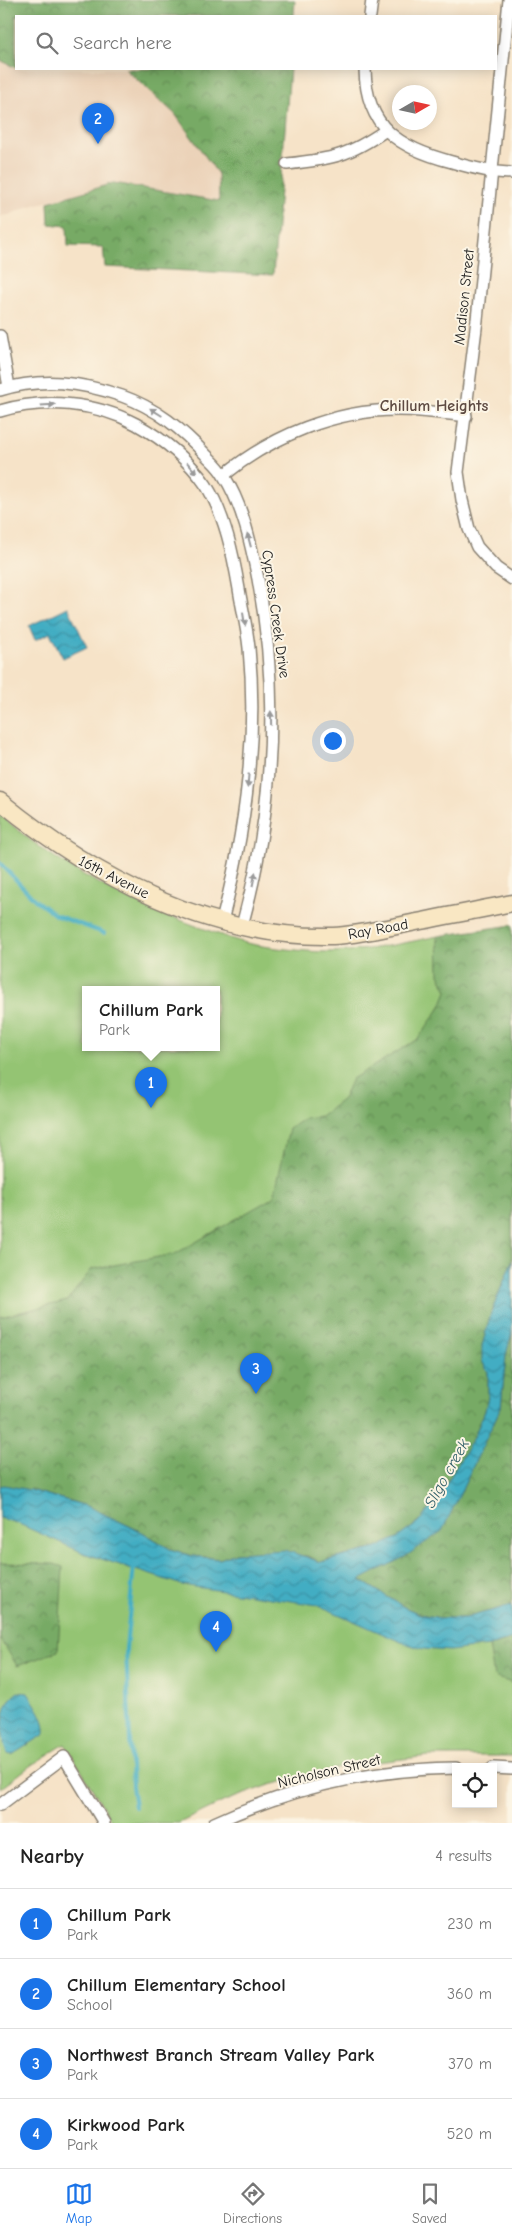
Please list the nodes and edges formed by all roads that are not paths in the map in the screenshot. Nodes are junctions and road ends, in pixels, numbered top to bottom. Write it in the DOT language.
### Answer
graph roads {
  1 [pos="372,0"];
  2 [pos="509,0"];
  3 [pos="510,14"];
  4 [pos="370,15"];
  5 [pos="365,70"];
  6 [pos="386,130"];
  7 [pos="288,164"];
  8 [pos="492,173"];
  9 [pos="512,173"];
  10 [pos="0,336"];
  11 [pos="5,389"];
  12 [pos="0,411"];
  13 [pos="466,416"];
  14 [pos="224,475"];
  15 [pos="512,579"];
  16 [pos="0,801"];
  17 [pos="512,903"];
  18 [pos="222,921"];
  19 [pos="242,926"];
  20 [pos="452,1768"];
  21 [pos="497,1768"];
  22 [pos="512,1769"];
  23 [pos="0,1806"];
  24 [pos="104,1823"];
  25 [pos="214,1823"];
  1 -- 4 [label="street"];
  2 -- 3 [label="street, Madison Street"];
  3 -- 8 [label="street, Madison Street"];
  5 -- 6 [label="street"];
  6 -- 7 [label="street"];
  6 -- 8 [label="street"];
  8 -- 9 [label="street"];
  8 -- 13 [label="street, Madison Street"];
  10 -- 11 [label="street"];
  14 -- 11 [label="street, Cypress Creek Drive, one-way"];
  12 -- 18 [label="street, one-way"];
  13 -- 14 [label="street"];
  13 -- 15 [label="street, Madison Street"];
  19 -- 14 [label="street, Cypress Creek Drive, one-way"];
  16 -- 18 [label="street, 16th Avenue"];
  17 -- 19 [label="street, Ray Road"];
  18 -- 19 [label="street, 16th Avenue"];
  20 -- 25 [label="street, Nicholson Street"];
  21 -- 22 [label="street"];
  23 -- 24 [label="street"];
}
